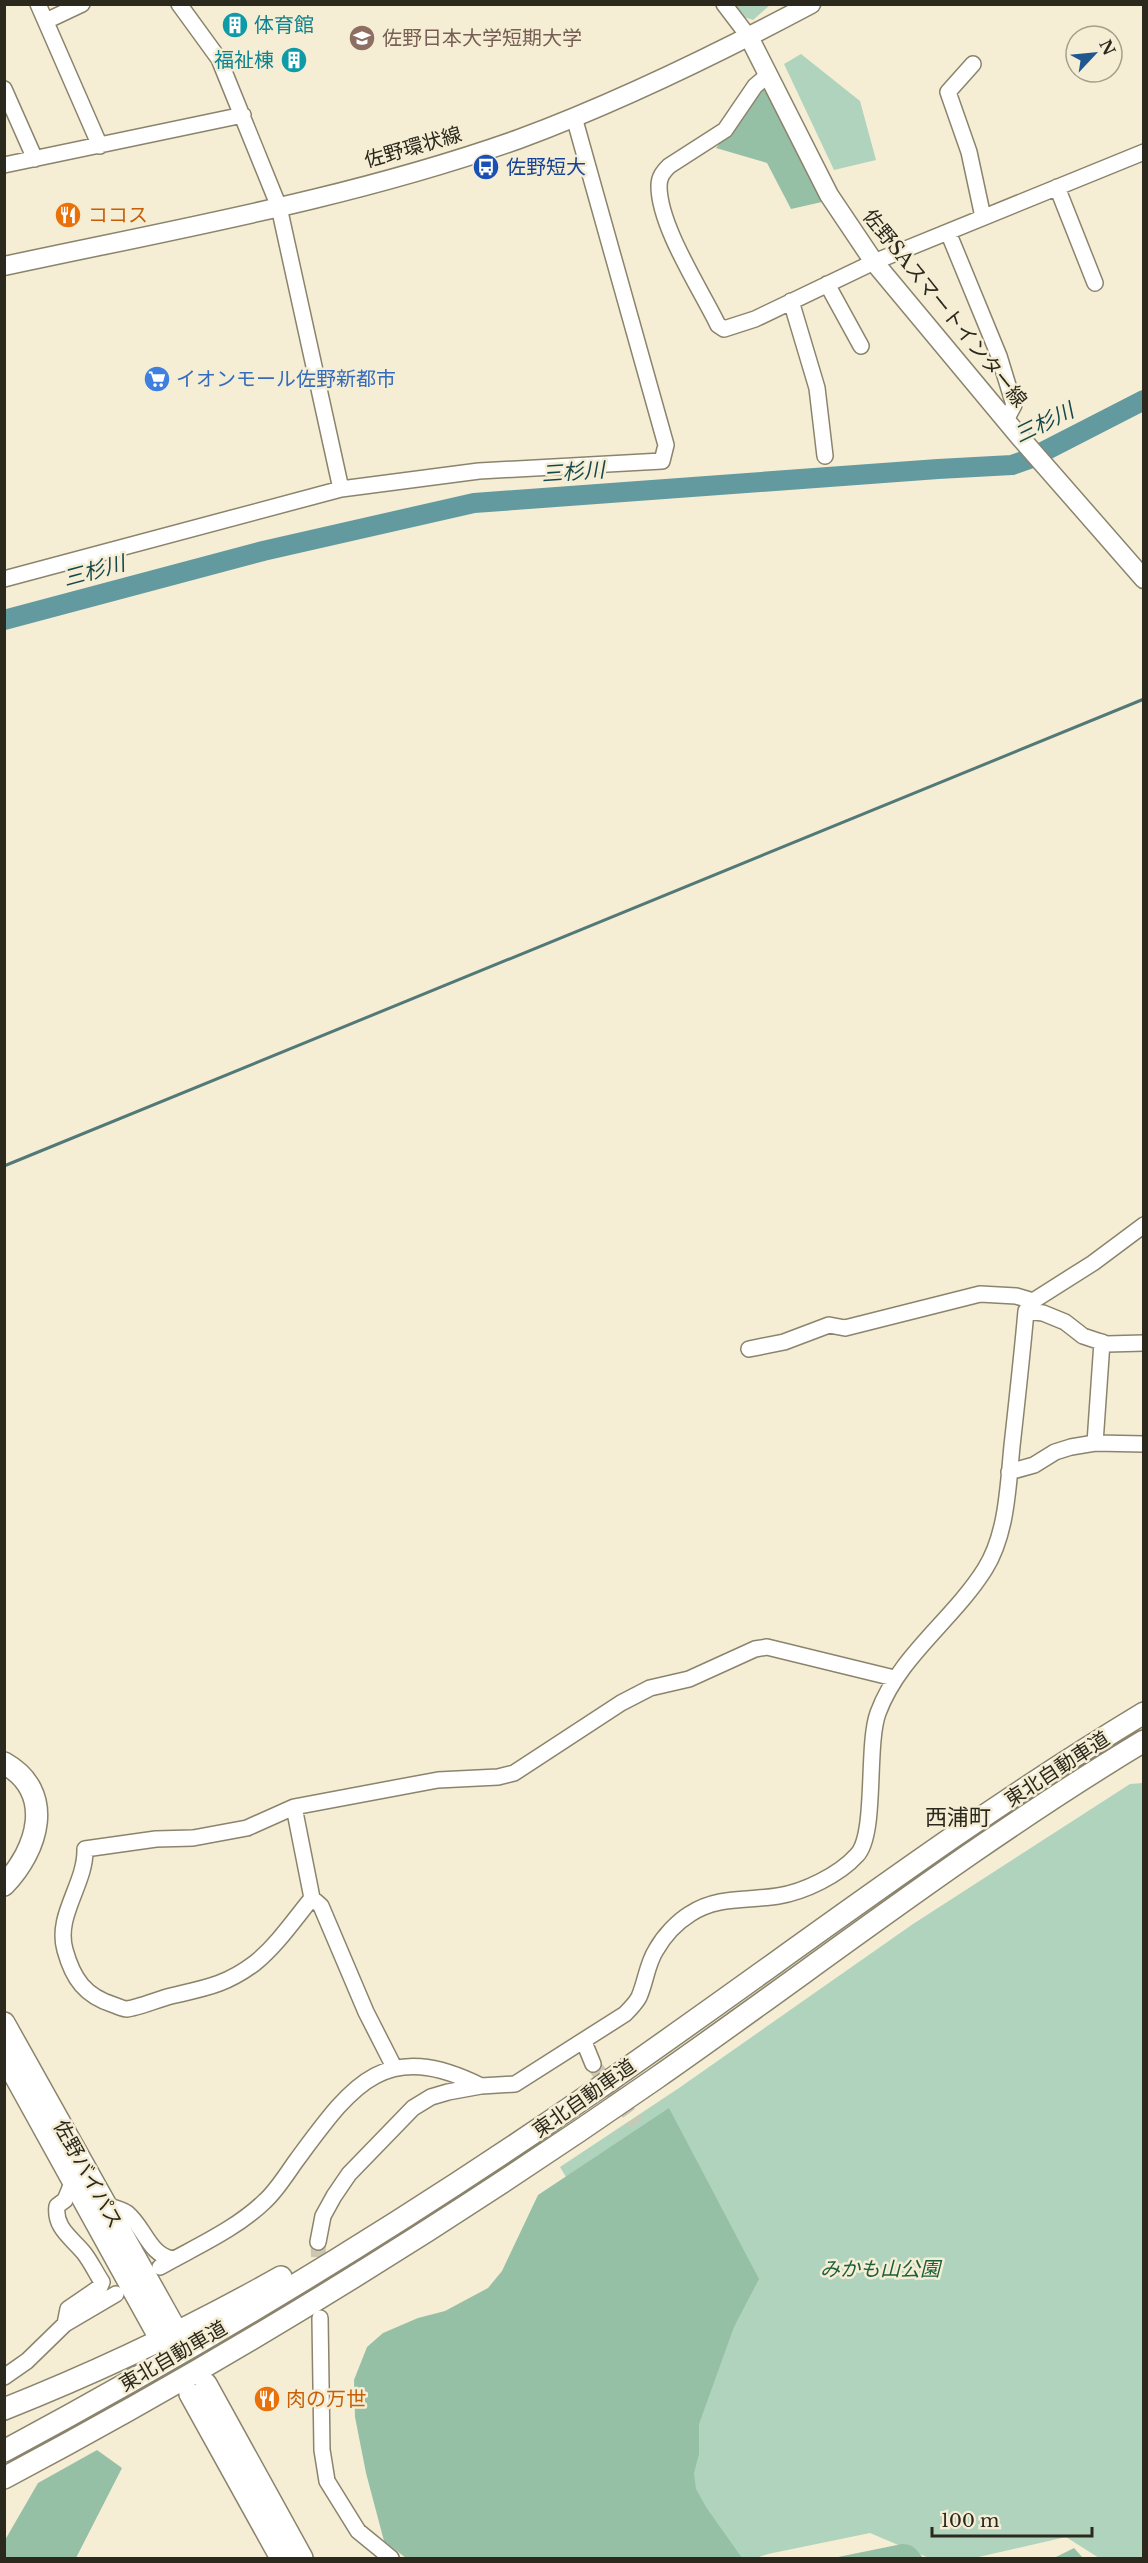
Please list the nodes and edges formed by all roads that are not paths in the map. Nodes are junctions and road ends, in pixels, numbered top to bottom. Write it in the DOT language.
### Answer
graph roads {
  1 [pos="38,4"];
  2 [pos="82,4"];
  3 [pos="179,4"];
  4 [pos="724,4"];
  5 [pos="811,4"];
  6 [pos="46,21"];
  7 [pos="749,37"];
  8 [pos="973,64"];
  9 [pos="769,74"];
  10 [pos="4,89"];
  11 [pos="243,115"];
  12 [pos="574,117"];
  13 [pos="100,146"];
  14 [pos="1143,152"];
  15 [pos="35,159"];
  16 [pos="4,165"];
  17 [pos="1057,187"];
  18 [pos="279,207"];
  19 [pos="983,217"];
  20 [pos="948,232"];
  21 [pos="874,262"];
  22 [pos="4,266"];
  23 [pos="1095,283"];
  24 [pos="826,284"];
  25 [pos="791,301"];
  26 [pos="861,346"];
  27 [pos="1006,420"];
  28 [pos="825,456"];
  29 [pos="341,489"];
  30 [pos="4,579"];
  31 [pos="1143,579"];
  32 [pos="1143,1226"];
  33 [pos="1030,1306"];
  34 [pos="1102,1342"];
  35 [pos="1143,1343"];
  36 [pos="749,1349"];
  37 [pos="1095,1443"];
  38 [pos="1143,1444"];
  39 [pos="1010,1472"];
  40 [pos="894,1678"];
  41 [pos="1143,1713"];
  42 [pos="1143,1741"];
  43 [pos="4,1762"];
  44 [pos="4,1777"];
  45 [pos="294,1807"];
  46 [pos="4,1868"];
  47 [pos="4,1885"];
  48 [pos="312,1898"];
  49 [pos="4,2005"];
  50 [pos="4,2023"];
  51 [pos="584,2042"];
  52 [pos="4,2056"];
  53 [pos="593,2064"];
  54 [pos="394,2067"];
  55 [pos="4,2083"];
  56 [pos="481,2086"];
  57 [pos="45,2096"];
  58 [pos="497,2157"];
  59 [pos="60,2158"];
  60 [pos="73,2181"];
  61 [pos="105,2205"];
  62 [pos="318,2242"];
  63 [pos="116,2294"];
  64 [pos="320,2318"];
  65 [pos="66,2324"];
  66 [pos="4,2377"];
  67 [pos="4,2409"];
  68 [pos="4,2451"];
  69 [pos="4,2478"];
  70 [pos="281,2559"];
  71 [pos="302,2559"];
  72 [pos="391,2559"];
  1 -- 6 [label="street"];
  2 -- 6 [label="street"];
  3 -- 11 [label="street"];
  4 -- 7 [label="street"];
  5 -- 7 [label="main road, 佐野環状線"];
  6 -- 13 [label="street"];
  7 -- 9 [label="main road, 佐野SAスマートインター線"];
  7 -- 12 [label="main road, 佐野環状線"];
  8 -- 19 [label="street"];
  9 -- 21 [label="main road, 佐野SAスマートインター線"];
  9 -- 25 [label="street"];
  10 -- 15 [label="street"];
  11 -- 13 [label="street"];
  11 -- 18 [label="street"];
  12 -- 18 [label="main road, 佐野環状線"];
  12 -- 29 [label="street"];
  13 -- 15 [label="street"];
  14 -- 17 [label="street"];
  15 -- 16 [label="street"];
  17 -- 19 [label="street"];
  17 -- 23 [label="street"];
  18 -- 22 [label="main road, 佐野環状線"];
  18 -- 29 [label="street"];
  19 -- 20 [label="street"];
  20 -- 21 [label="street"];
  20 -- 27 [label="street"];
  21 -- 24 [label="street"];
  21 -- 27 [label="main road, 佐野SAスマートインター線"];
  24 -- 25 [label="street"];
  24 -- 26 [label="street"];
  25 -- 28 [label="street"];
  27 -- 31 [label="main road, 佐野SAスマートインター線"];
  29 -- 30 [label="street"];
  32 -- 33 [label="street"];
  33 -- 34 [label="street"];
  33 -- 36 [label="street"];
  33 -- 39 [label="street"];
  34 -- 35 [label="street"];
  34 -- 37 [label="street"];
  37 -- 38 [label="street"];
  37 -- 39 [label="street"];
  39 -- 40 [label="street"];
  40 -- 45 [label="street"];
  40 -- 51 [label="street"];
  41 -- 58 [label="highway, 東北自動車道"];
  42 -- 69 [label="highway, 東北自動車道"];
  43 -- 47 [label="highway"];
  44 -- 46 [label="highway"];
  45 -- 48 [label="street"];
  45 -- 48 [label="street"];
  48 -- 54 [label="street"];
  49 -- 57 [label="highway"];
  50 -- 57 [label="highway, 佐野バイパス"];
  51 -- 53 [label="street"];
  51 -- 56 [label="street"];
  52 -- 59 [label="highway, 佐野バイパス"];
  54 -- 56 [label="street"];
  54 -- 61 [label="street"];
  55 -- 59 [label="highway"];
  56 -- 62 [label="street"];
  57 -- 61 [label="highway, 佐野バイパス"];
  58 -- 67 [label="highway"];
  58 -- 68 [label="highway, 東北自動車道"];
  59 -- 60 [label="highway, 佐野バイパス"];
  60 -- 61 [label="highway, 佐野バイパス"];
  60 -- 65 [label="street"];
  63 -- 65 [label="street"];
  64 -- 72 [label="street"];
  65 -- 66 [label="street"];
  70 -- 71 [label="highway"];
}
